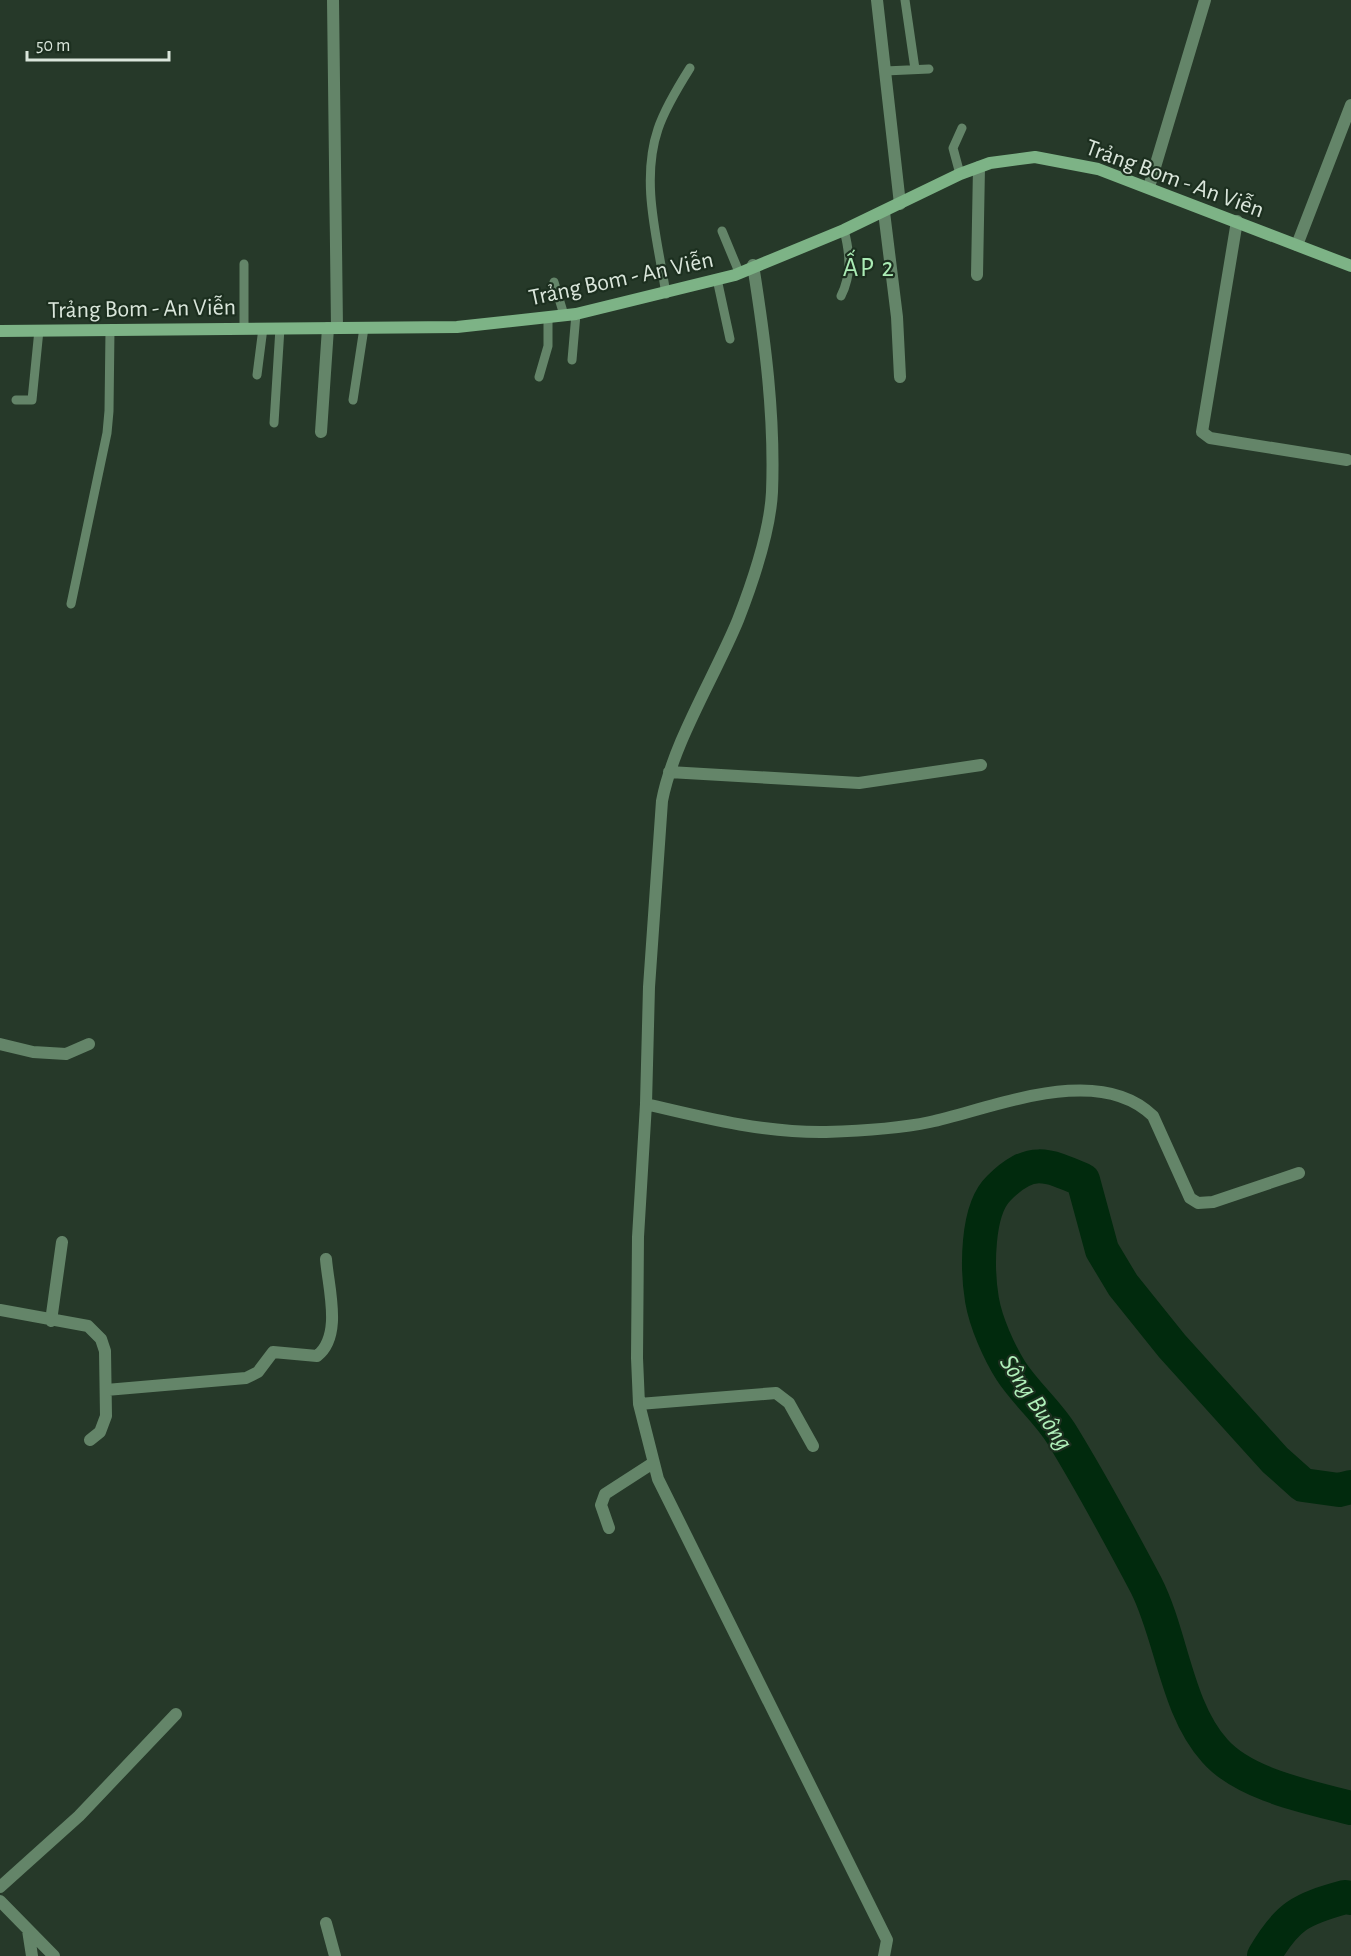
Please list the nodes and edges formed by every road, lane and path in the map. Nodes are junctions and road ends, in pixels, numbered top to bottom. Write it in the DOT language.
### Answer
graph roads {
  1 [pos="333,0"];
  2 [pos="877,0"];
  3 [pos="905,0"];
  4 [pos="1205,0"];
  5 [pos="690,68"];
  6 [pos="915,69"];
  7 [pos="929,69"];
  8 [pos="885,71"];
  9 [pos="1351,105"];
  10 [pos="962,128"];
  11 [pos="979,167"];
  12 [pos="960,174"];
  13 [pos="1149,187"];
  14 [pos="900,204"];
  15 [pos="884,212"];
  16 [pos="1237,221"];
  17 [pos="844,230"];
  18 [pos="722,231"];
  19 [pos="1297,244"];
  20 [pos="244,264"];
  21 [pos="753,265"];
  22 [pos="1351,266"];
  23 [pos="739,272"];
  24 [pos="977,275"];
  25 [pos="717,279"];
  26 [pos="554,282"];
  27 [pos="666,294"];
  28 [pos="841,296"];
  29 [pos="570,314"];
  30 [pos="548,317"];
  31 [pos="364,327"];
  32 [pos="244,328"];
  33 [pos="263,328"];
  34 [pos="280,328"];
  35 [pos="333,328"];
  36 [pos="39,330"];
  37 [pos="110,330"];
  38 [pos="0,331"];
  39 [pos="730,339"];
  40 [pos="572,360"];
  41 [pos="257,375"];
  42 [pos="539,377"];
  43 [pos="900,377"];
  44 [pos="16,400"];
  45 [pos="32,400"];
  46 [pos="353,400"];
  47 [pos="43,403"];
  48 [pos="274,423"];
  49 [pos="321,432"];
  50 [pos="1347,460"];
  51 [pos="71,604"];
  52 [pos="981,765"];
  53 [pos="669,772"];
  54 [pos="0,1044"];
  55 [pos="89,1044"];
  56 [pos="646,1104"];
  57 [pos="1299,1173"];
  58 [pos="62,1242"];
  59 [pos="326,1259"];
  60 [pos="0,1310"];
  61 [pos="51,1321"];
  62 [pos="106,1390"];
  63 [pos="639,1404"];
  64 [pos="90,1440"];
  65 [pos="813,1446"];
  66 [pos="653,1463"];
  67 [pos="609,1528"];
  68 [pos="176,1714"];
  69 [pos="0,1887"];
  70 [pos="0,1901"];
  71 [pos="326,1923"];
  72 [pos="28,1929"];
  73 [pos="888,1954"];
  74 [pos="32,1956"];
  75 [pos="54,1956"];
  76 [pos="334,1956"];
  1 -- 35 [label="street"];
  2 -- 8 [label="street"];
  3 -- 6 [label="lane"];
  4 -- 13 [label="street"];
  5 -- 27 [label="lane"];
  6 -- 7 [label="lane"];
  6 -- 8 [label="lane"];
  8 -- 14 [label="street"];
  9 -- 19 [label="street"];
  10 -- 12 [label="lane"];
  11 -- 12 [label="main road, Trảng Bom - An Viễn"];
  11 -- 13 [label="main road, Trảng Bom - An Viễn"];
  11 -- 24 [label="street"];
  12 -- 14 [label="main road, Trảng Bom - An Viễn"];
  13 -- 16 [label="main road, Trảng Bom - An Viễn"];
  14 -- 15 [label="main road, Trảng Bom - An Viễn"];
  15 -- 17 [label="main road, Trảng Bom - An Viễn"];
  15 -- 43 [label="street"];
  16 -- 19 [label="main road, Trảng Bom - An Viễn"];
  16 -- 50 [label="street"];
  17 -- 21 [label="main road, Trảng Bom - An Viễn"];
  17 -- 28 [label="lane"];
  18 -- 23 [label="lane"];
  19 -- 22 [label="main road, Trảng Bom - An Viễn"];
  20 -- 32 [label="lane"];
  21 -- 23 [label="main road, Trảng Bom - An Viễn"];
  21 -- 53 [label="street"];
  23 -- 25 [label="main road, Trảng Bom - An Viễn"];
  25 -- 27 [label="main road, Trảng Bom - An Viễn"];
  25 -- 39 [label="lane"];
  26 -- 29 [label="lane"];
  27 -- 29 [label="main road, Trảng Bom - An Viễn"];
  29 -- 30 [label="main road, Trảng Bom - An Viễn"];
  29 -- 40 [label="lane"];
  30 -- 31 [label="main road, Trảng Bom - An Viễn"];
  30 -- 42 [label="lane"];
  31 -- 35 [label="main road, Trảng Bom - An Viễn"];
  31 -- 46 [label="lane"];
  32 -- 33 [label="main road, Trảng Bom - An Viễn"];
  32 -- 37 [label="main road, Trảng Bom - An Viễn"];
  33 -- 34 [label="main road, Trảng Bom - An Viễn"];
  33 -- 41 [label="lane"];
  34 -- 35 [label="main road, Trảng Bom - An Viễn"];
  34 -- 48 [label="lane"];
  35 -- 49 [label="street"];
  36 -- 37 [label="main road, Trảng Bom - An Viễn"];
  36 -- 38 [label="main road, Trảng Bom - An Viễn"];
  36 -- 45 [label="lane"];
  37 -- 51 [label="lane"];
  44 -- 45 [label="lane"];
  45 -- 47 [label="lane"];
  52 -- 53 [label="street"];
  53 -- 56 [label="street"];
  54 -- 55 [label="street"];
  56 -- 57 [label="street"];
  56 -- 63 [label="street"];
  58 -- 61 [label="street"];
  59 -- 62 [label="street"];
  60 -- 61 [label="street"];
  61 -- 62 [label="street"];
  62 -- 64 [label="street"];
  63 -- 65 [label="street"];
  63 -- 66 [label="street"];
  66 -- 67 [label="street"];
  66 -- 73 [label="street"];
  68 -- 69 [label="street"];
  70 -- 72 [label="street"];
  71 -- 76 [label="street"];
  72 -- 74 [label="street"];
  72 -- 75 [label="street"];
}
